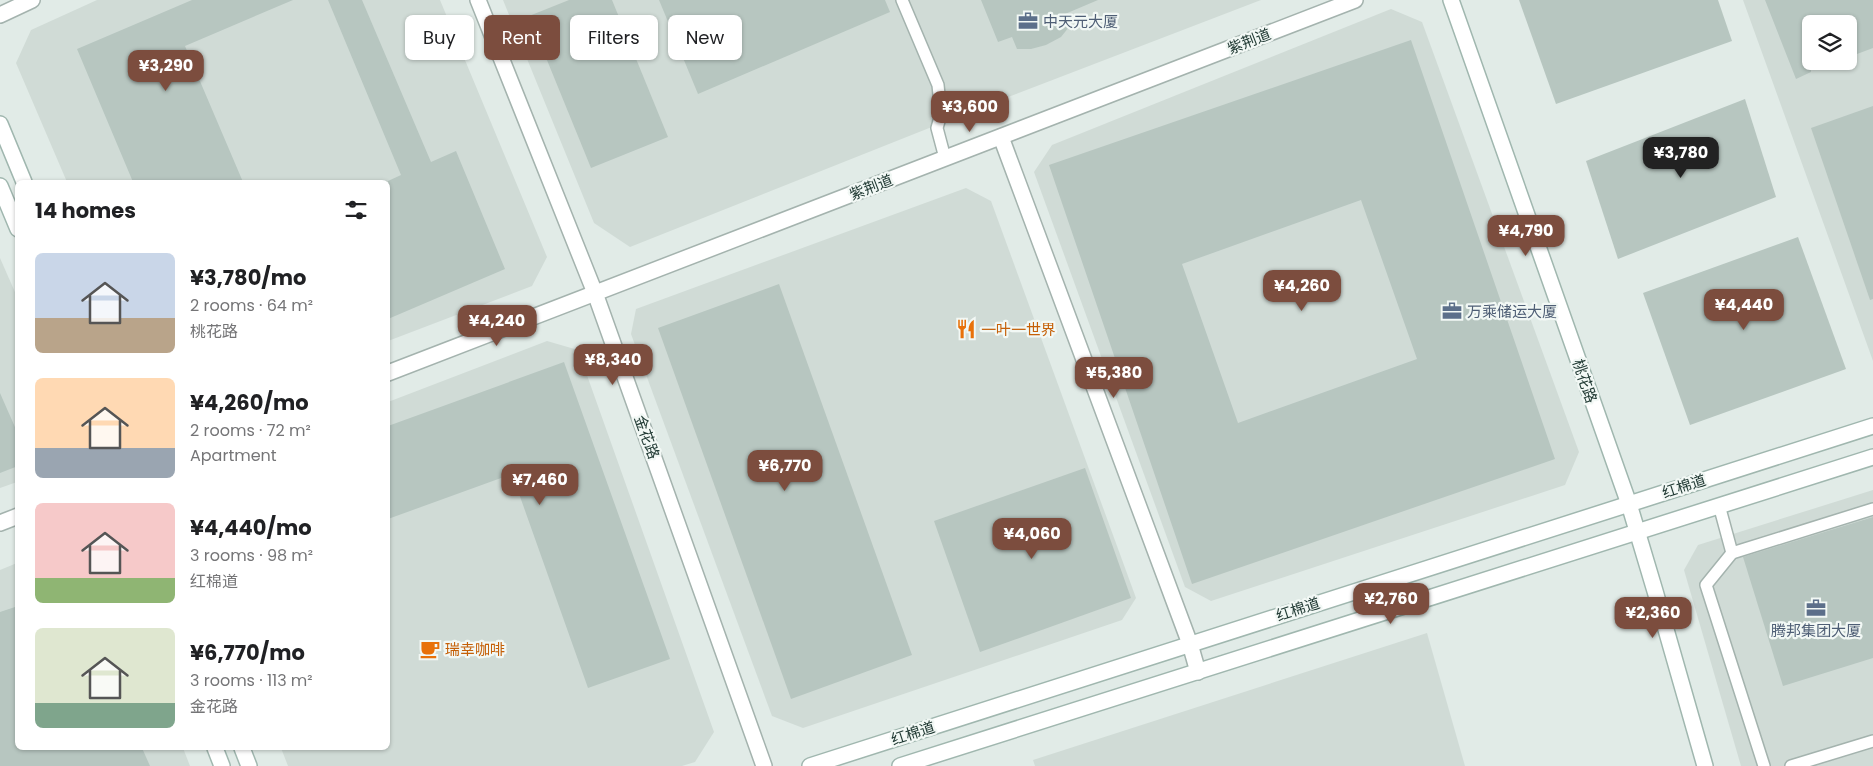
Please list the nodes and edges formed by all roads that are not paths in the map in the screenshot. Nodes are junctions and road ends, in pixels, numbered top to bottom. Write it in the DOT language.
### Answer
graph roads {
  1 [pos="32,0"];
  2 [pos="478,0"];
  3 [pos="902,0"];
  4 [pos="1355,0"];
  5 [pos="1451,0"];
  6 [pos="0,14"];
  7 [pos="0,124"];
  8 [pos="1001,137"];
  9 [pos="945,158"];
  10 [pos="23,180"];
  11 [pos="0,186"];
  12 [pos="15,222"];
  13 [pos="595,293"];
  14 [pos="390,372"];
  15 [pos="1873,426"];
  16 [pos="1873,457"];
  17 [pos="1629,504"];
  18 [pos="1719,505"];
  19 [pos="1873,509"];
  20 [pos="15,517"];
  21 [pos="0,523"];
  22 [pos="1638,531"];
  23 [pos="1732,553"];
  24 [pos="1190,644"];
  25 [pos="1198,672"];
  26 [pos="1873,740"];
  27 [pos="216,750"];
  28 [pos="243,750"];
  29 [pos="222,766"];
  30 [pos="249,766"];
  31 [pos="764,766"];
  32 [pos="810,766"];
  33 [pos="900,766"];
  34 [pos="1705,766"];
  35 [pos="1764,766"];
  36 [pos="1792,766"];
  1 -- 6 [label="main road"];
  2 -- 13 [label="main road, 金花路"];
  3 -- 9 [label="lane"];
  4 -- 8 [label="main road, 紫荆道"];
  5 -- 17 [label="main road, 桃花路"];
  7 -- 10 [label="main road"];
  8 -- 9 [label="main road, 紫荆道"];
  8 -- 24 [label="main road"];
  9 -- 13 [label="main road, 紫荆道"];
  11 -- 12 [label="main road"];
  13 -- 14 [label="main road, 紫荆道"];
  13 -- 31 [label="main road, 金花路"];
  15 -- 17 [label="main road, 红棉道"];
  16 -- 18 [label="main road, 红棉道"];
  17 -- 22 [label="main road, 桃花路"];
  17 -- 24 [label="main road, 红棉道"];
  18 -- 22 [label="main road, 红棉道"];
  18 -- 23 [label="lane"];
  19 -- 23 [label="lane"];
  20 -- 21 [label="main road"];
  22 -- 25 [label="main road, 红棉道"];
  22 -- 34 [label="main road, 桃花路"];
  23 -- 35 [label="lane"];
  24 -- 25 [label="main road"];
  24 -- 32 [label="main road, 红棉道"];
  25 -- 33 [label="main road, 红棉道"];
  26 -- 36 [label="lane"];
  27 -- 29 [label="main road"];
  28 -- 30 [label="main road"];
}
